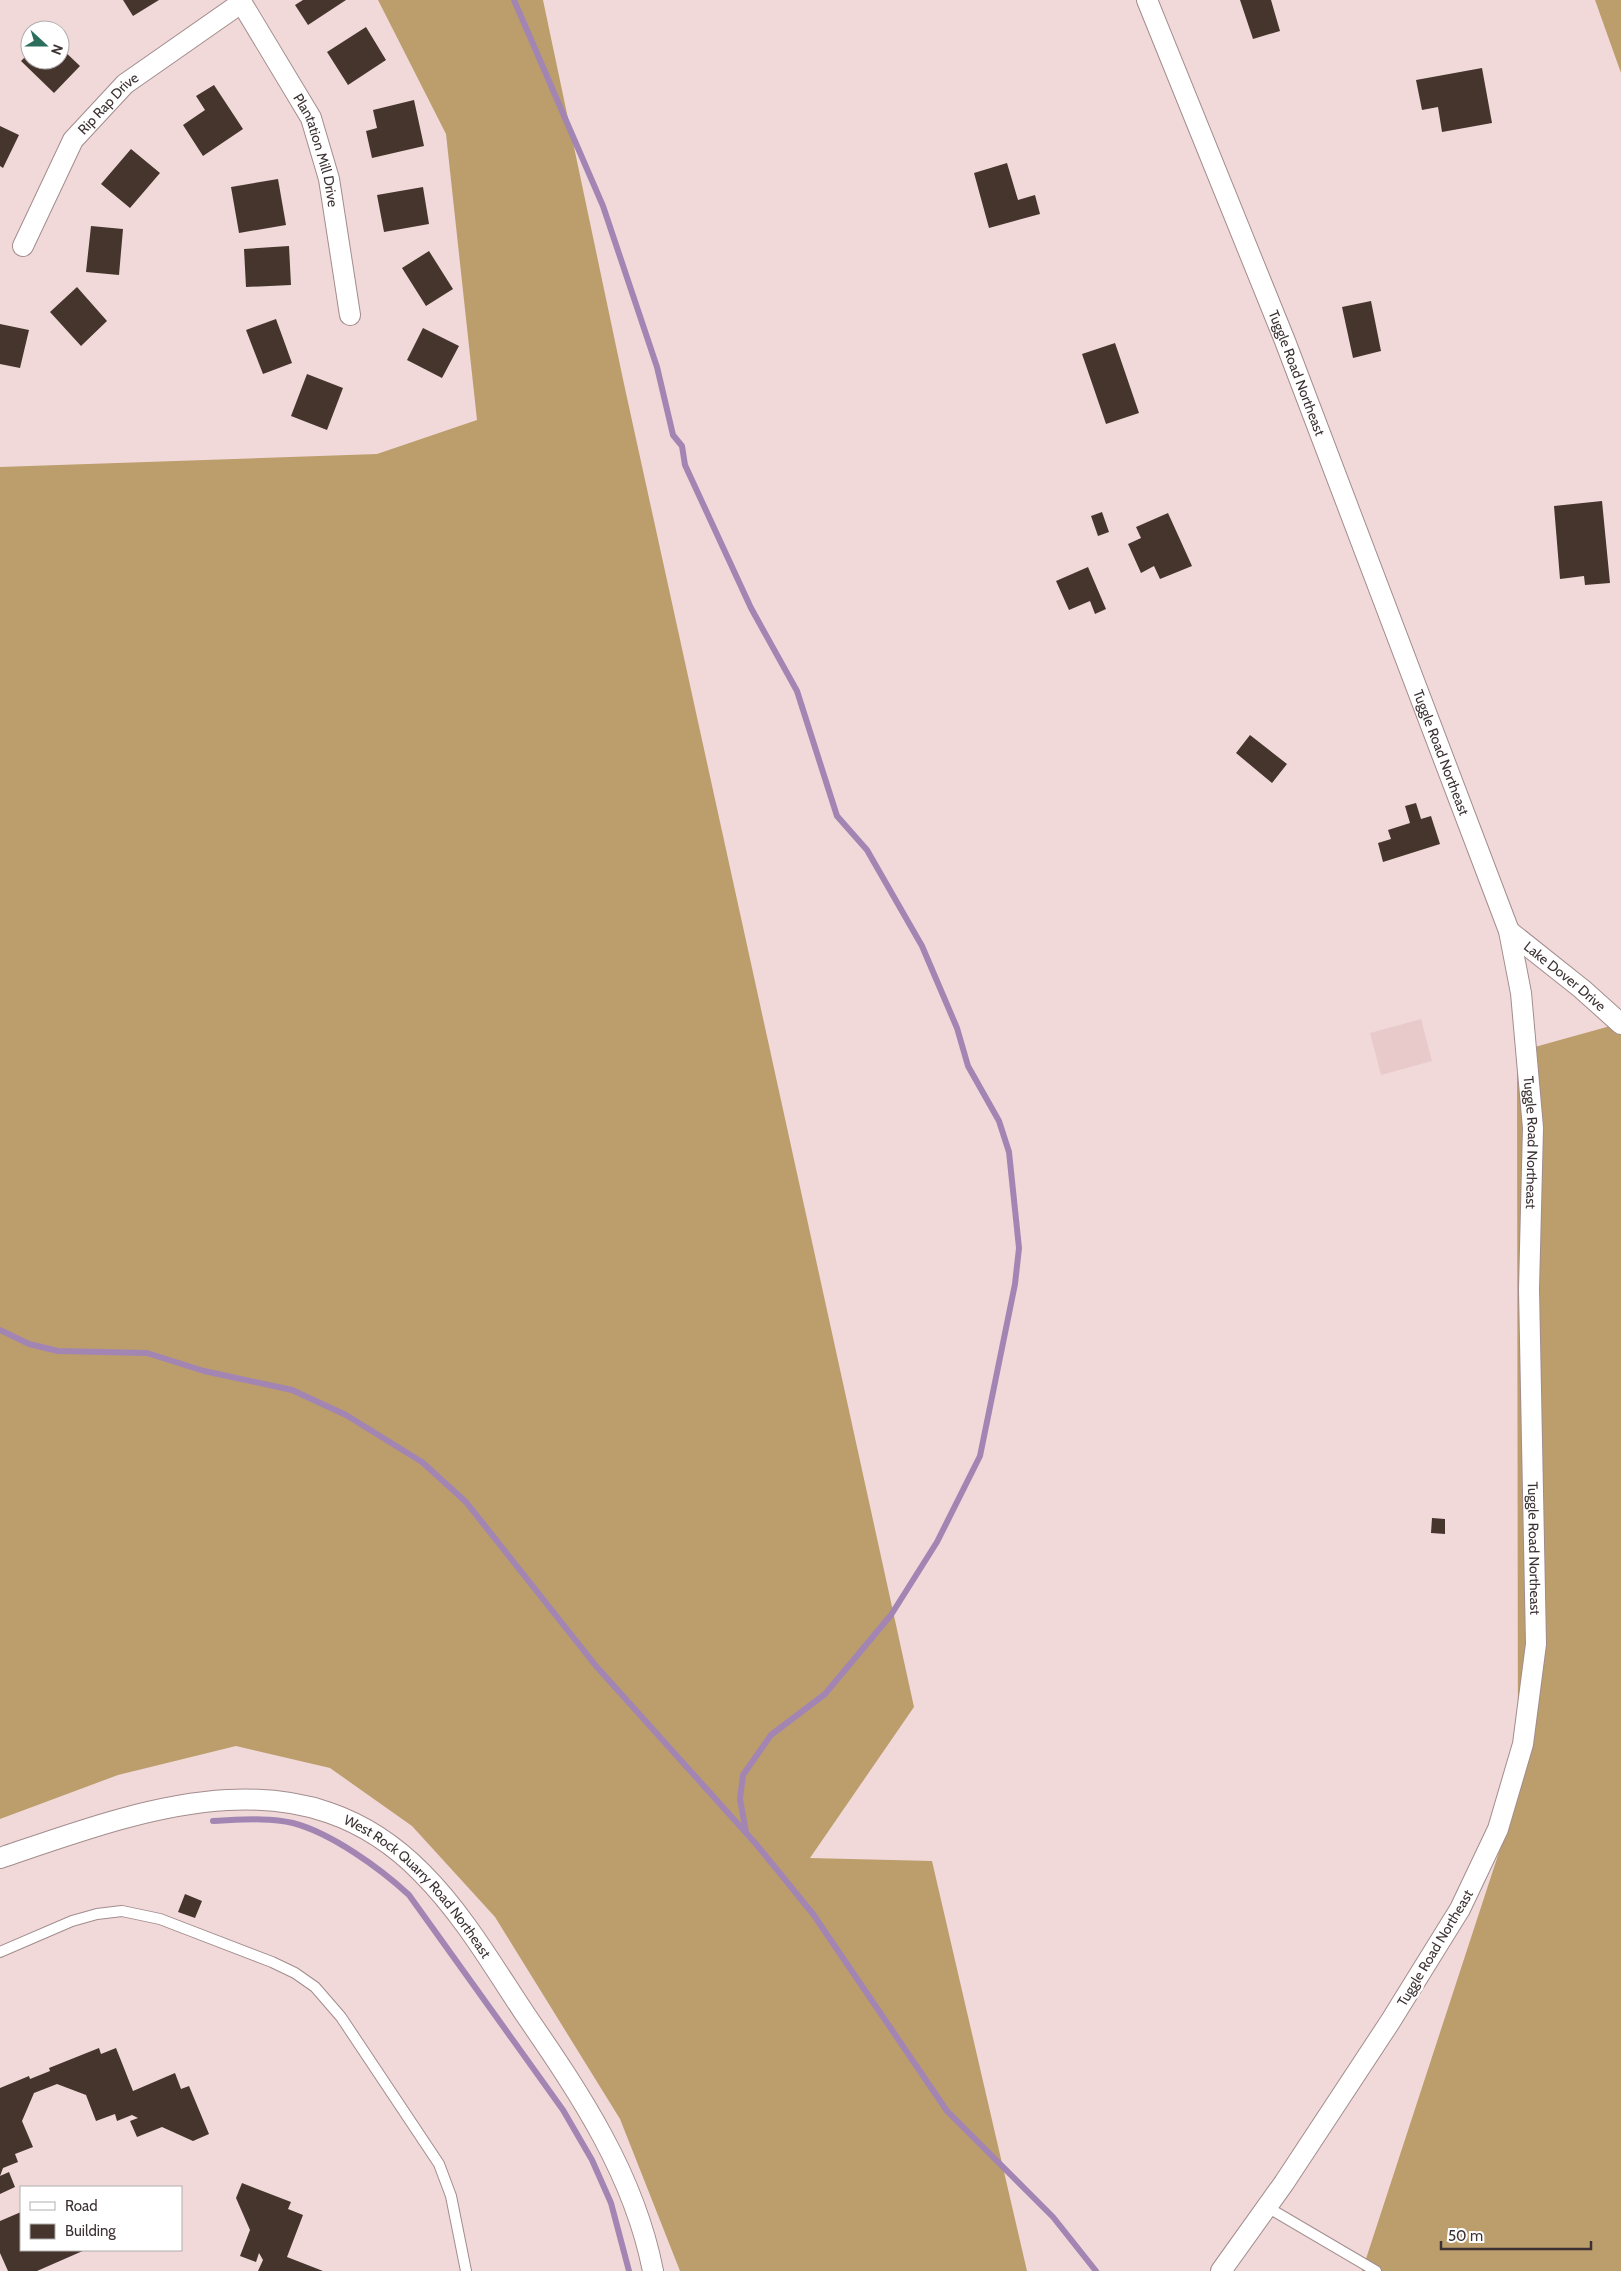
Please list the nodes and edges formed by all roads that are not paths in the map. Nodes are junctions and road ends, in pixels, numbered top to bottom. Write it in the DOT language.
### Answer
graph roads {
  1 [pos="1147,0"];
  2 [pos="241,1"];
  3 [pos="23,246"];
  4 [pos="350,315"];
  5 [pos="1508,931"];
  6 [pos="1621,1024"];
  7 [pos="0,1858"];
  8 [pos="0,1952"];
  9 [pos="1267,2207"];
  10 [pos="466,2271"];
  11 [pos="653,2271"];
  12 [pos="1221,2271"];
  13 [pos="1376,2271"];
  1 -- 5 [label="street, Tuggle Road Northeast"];
  2 -- 3 [label="street, Rip Rap Drive"];
  2 -- 4 [label="street, Plantation Mill Drive"];
  5 -- 6 [label="street, Lake Dover Drive"];
  5 -- 9 [label="street, Tuggle Road Northeast"];
  7 -- 11 [label="street, West Rock Quarry Road Northeast"];
  8 -- 10 [label="lane"];
  9 -- 12 [label="street, Tuggle Road Northeast"];
  9 -- 13 [label="lane"];
}
